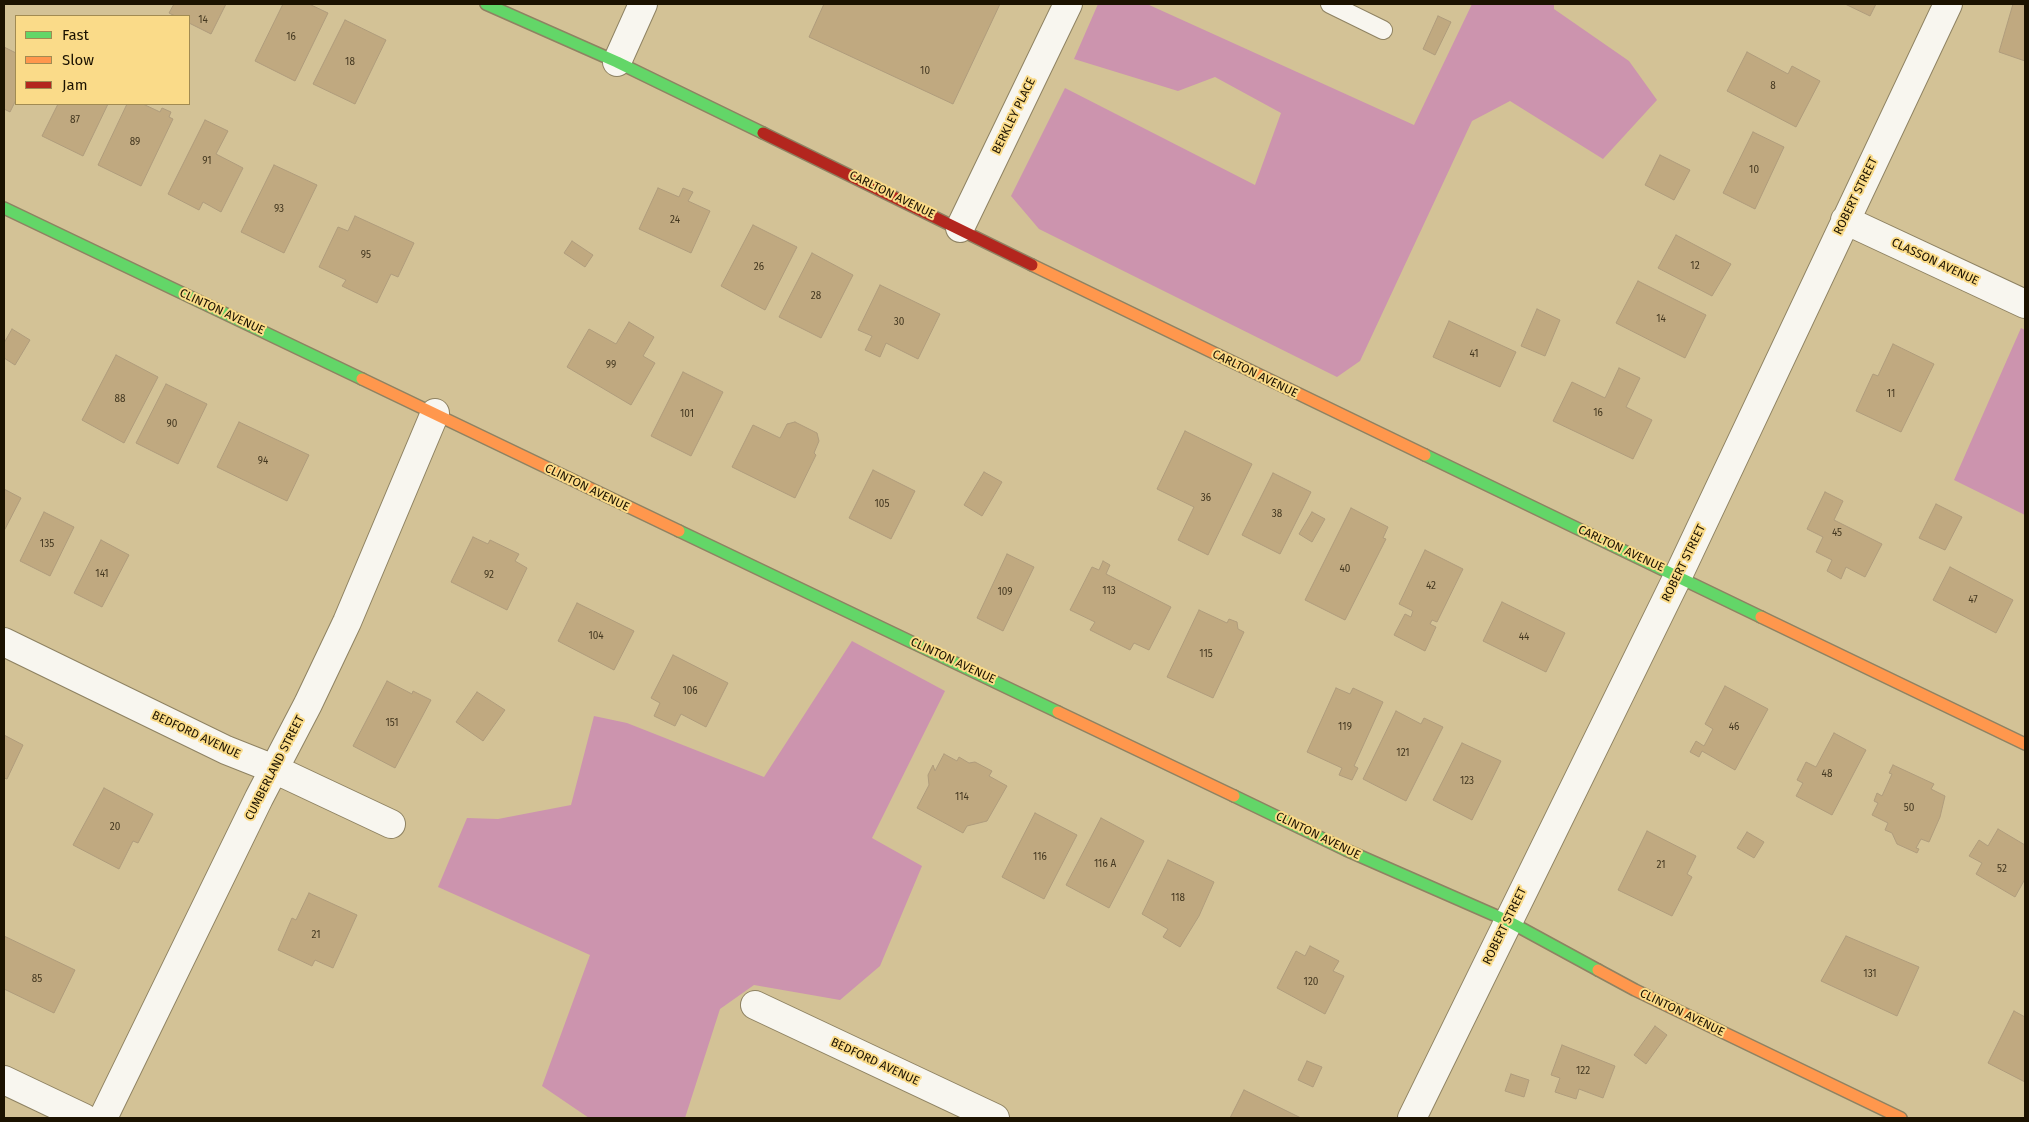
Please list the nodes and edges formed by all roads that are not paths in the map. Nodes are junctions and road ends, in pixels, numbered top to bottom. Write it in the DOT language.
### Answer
graph roads {
  1 [pos="486,4"];
  2 [pos="643,4"];
  3 [pos="1068,4"];
  4 [pos="1330,4"];
  5 [pos="1948,4"];
  6 [pos="1383,30"];
  7 [pos="617,62"];
  8 [pos="4,208"];
  9 [pos="1845,220"];
  10 [pos="960,228"];
  11 [pos="2025,304"];
  12 [pos="435,413"];
  13 [pos="1678,576"];
  14 [pos="4,642"];
  15 [pos="2025,744"];
  16 [pos="274,768"];
  17 [pos="391,824"];
  18 [pos="1508,921"];
  19 [pos="755,1005"];
  20 [pos="4,1080"];
  21 [pos="84,1118"];
  22 [pos="103,1118"];
  23 [pos="995,1118"];
  24 [pos="1412,1118"];
  25 [pos="1901,1118"];
  1 -- 7 [label="street, CARLTON AVENUE"];
  2 -- 7 [label="street"];
  3 -- 10 [label="street, BERKLEY PLACE"];
  4 -- 6 [label="lane"];
  5 -- 9 [label="street, ROBERT STREET"];
  7 -- 10 [label="street, CARLTON AVENUE"];
  8 -- 12 [label="street, CLINTON AVENUE"];
  9 -- 11 [label="street, CLASSON AVENUE"];
  9 -- 13 [label="street, ROBERT STREET"];
  10 -- 13 [label="street, CARLTON AVENUE"];
  12 -- 16 [label="street, CUMBERLAND STREET"];
  12 -- 18 [label="street, CLINTON AVENUE"];
  13 -- 15 [label="street, CARLTON AVENUE"];
  13 -- 18 [label="street, ROBERT STREET"];
  14 -- 16 [label="street, BEDFORD AVENUE"];
  16 -- 17 [label="street, BEDFORD AVENUE"];
  16 -- 22 [label="street, CUMBERLAND STREET"];
  18 -- 24 [label="street, ROBERT STREET"];
  18 -- 25 [label="street, CLINTON AVENUE"];
  19 -- 23 [label="street, BEDFORD AVENUE"];
  20 -- 21 [label="street"];
}
